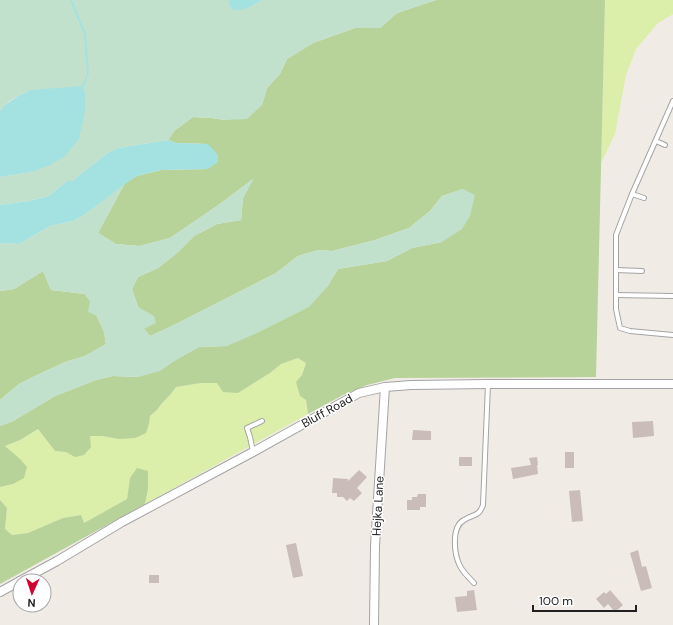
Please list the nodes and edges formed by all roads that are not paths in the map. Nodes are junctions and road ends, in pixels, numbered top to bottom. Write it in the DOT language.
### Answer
graph roads {
  1 [pos="673,101"];
  2 [pos="656,141"];
  3 [pos="665,145"];
  4 [pos="632,194"];
  5 [pos="644,198"];
  6 [pos="616,270"];
  7 [pos="642,271"];
  8 [pos="616,295"];
  9 [pos="673,296"];
  10 [pos="673,335"];
  11 [pos="488,384"];
  12 [pos="673,384"];
  13 [pos="385,388"];
  14 [pos="262,421"];
  15 [pos="253,452"];
  16 [pos="35,573"];
  17 [pos="474,583"];
  18 [pos="12,585"];
  19 [pos="0,592"];
  20 [pos="374,625"];
  1 -- 2 [label="lane"];
  2 -- 3 [label="lane"];
  2 -- 4 [label="lane"];
  4 -- 5 [label="lane"];
  4 -- 6 [label="lane"];
  6 -- 7 [label="lane"];
  6 -- 8 [label="lane"];
  8 -- 9 [label="lane"];
  8 -- 10 [label="lane"];
  11 -- 12 [label="street, Bluff Road"];
  11 -- 13 [label="street, Bluff Road"];
  11 -- 17 [label="lane"];
  13 -- 15 [label="street, Bluff Road"];
  13 -- 20 [label="street, Hejka Lane"];
  14 -- 15 [label="lane"];
  15 -- 16 [label="street, Bluff Road"];
  18 -- 19 [label="street, Bluff Road"];
}
